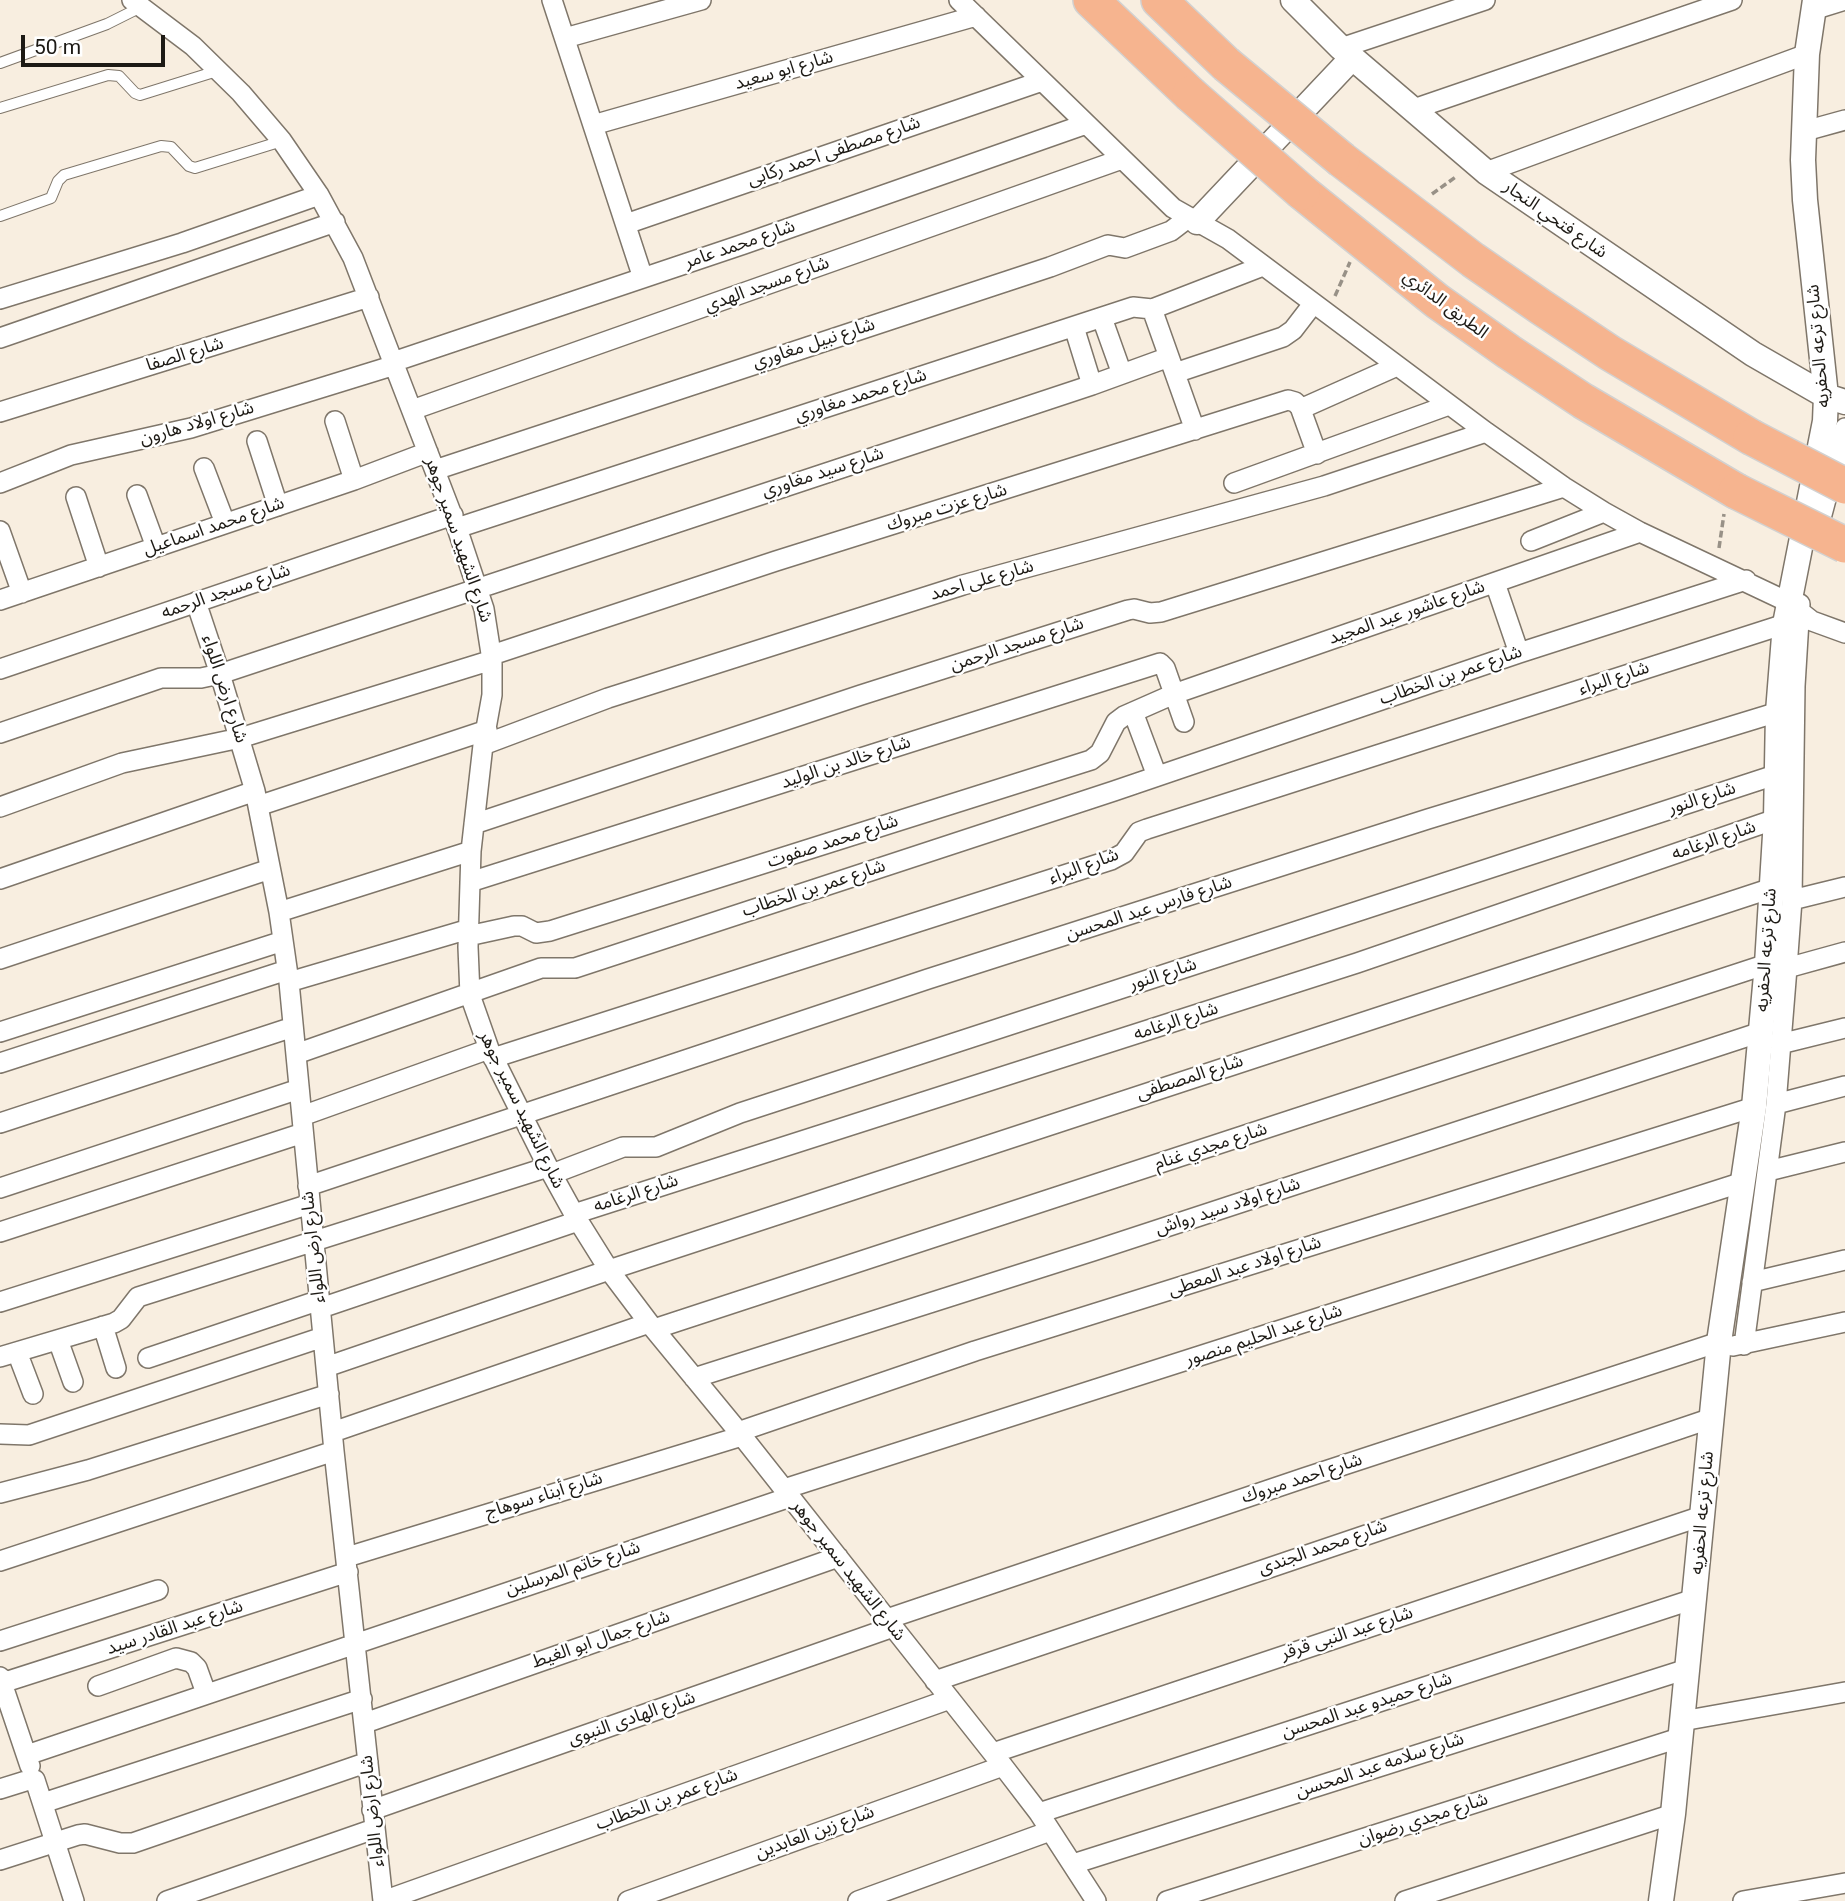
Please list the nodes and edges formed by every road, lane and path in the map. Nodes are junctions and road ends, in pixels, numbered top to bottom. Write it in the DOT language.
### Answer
graph roads {
  1 [pos="552,0"];
  2 [pos="701,0"];
  3 [pos="959,0"];
  4 [pos="1091,0"];
  5 [pos="1159,0"];
  6 [pos="1293,0"];
  7 [pos="1485,0"];
  8 [pos="1732,0"];
  9 [pos="1845,1"];
  10 [pos="137,3"];
  11 [pos="1814,5"];
  12 [pos="976,16"];
  13 [pos="565,38"];
  14 [pos="1346,53"];
  15 [pos="1807,54"];
  16 [pos="0,63"];
  17 [pos="217,71"];
  18 [pos="1042,80"];
  19 [pos="0,108"];
  20 [pos="1411,110"];
  21 [pos="1845,120"];
  22 [pos="1086,124"];
  23 [pos="593,125"];
  24 [pos="1804,131"];
  25 [pos="282,141"];
  26 [pos="1122,159"];
  27 [pos="1486,172"];
  28 [pos="1458,175"];
  29 [pos="318,195"];
  30 [pos="1408,212"];
  31 [pos="0,216"];
  32 [pos="1192,220"];
  33 [pos="335,222"];
  34 [pos="626,224"];
  35 [pos="1363,243"];
  36 [pos="1263,266"];
  37 [pos="643,278"];
  38 [pos="369,297"];
  39 [pos="0,299"];
  40 [pos="1333,301"];
  41 [pos="1313,304"];
  42 [pos="1152,309"];
  43 [pos="1102,318"];
  44 [pos="1074,327"];
  45 [pos="0,338"];
  46 [pos="394,363"];
  47 [pos="1172,365"];
  48 [pos="1396,366"];
  49 [pos="1122,374"];
  50 [pos="1092,385"];
  51 [pos="1835,399"];
  52 [pos="1449,405"];
  53 [pos="1300,407"];
  54 [pos="412,411"];
  55 [pos="0,412"];
  56 [pos="335,421"];
  57 [pos="1845,428"];
  58 [pos="1195,430"];
  59 [pos="1486,432"];
  60 [pos="257,441"];
  61 [pos="1317,454"];
  62 [pos="432,461"];
  63 [pos="204,468"];
  64 [pos="354,480"];
  65 [pos="0,483"];
  66 [pos="1234,483"];
  67 [pos="1845,486"];
  68 [pos="1564,487"];
  69 [pos="137,495"];
  70 [pos="76,497"];
  71 [pos="278,506"];
  72 [pos="1604,512"];
  73 [pos="455,521"];
  74 [pos="225,523"];
  75 [pos="0,531"];
  76 [pos="1640,532"];
  77 [pos="1531,541"];
  78 [pos="1845,545"];
  79 [pos="156,547"];
  80 [pos="99,567"];
  81 [pos="1746,580"];
  82 [pos="1495,583"];
  83 [pos="477,587"];
  84 [pos="22,593"];
  85 [pos="0,600"];
  86 [pos="196,603"];
  87 [pos="1791,612"];
  88 [pos="1845,633"];
  89 [pos="1519,653"];
  90 [pos="492,658"];
  91 [pos="0,669"];
  92 [pos="220,674"];
  93 [pos="1174,694"];
  94 [pos="1133,712"];
  95 [pos="1778,712"];
  96 [pos="1184,722"];
  97 [pos="0,733"];
  98 [pos="240,738"];
  99 [pos="485,738"];
  100 [pos="1776,775"];
  101 [pos="1157,776"];
  102 [pos="257,799"];
  103 [pos="0,807"];
  104 [pos="1776,819"];
  105 [pos="474,824"];
  106 [pos="471,851"];
  107 [pos="270,869"];
  108 [pos="0,878"];
  109 [pos="470,882"];
  110 [pos="1845,887"];
  111 [pos="1782,894"];
  112 [pos="279,912"];
  113 [pos="468,932"];
  114 [pos="283,941"];
  115 [pos="1845,952"];
  116 [pos="0,959"];
  117 [pos="1777,966"];
  118 [pos="288,976"];
  119 [pos="470,995"];
  120 [pos="293,1027"];
  121 [pos="1845,1028"];
  122 [pos="0,1032"];
  123 [pos="1770,1038"];
  124 [pos="296,1054"];
  125 [pos="491,1054"];
  126 [pos="0,1063"];
  127 [pos="1845,1086"];
  128 [pos="299,1089"];
  129 [pos="1765,1105"];
  130 [pos="523,1116"];
  131 [pos="0,1124"];
  132 [pos="303,1124"];
  133 [pos="1845,1152"];
  134 [pos="550,1171"];
  135 [pos="1768,1171"];
  136 [pos="1743,1182"];
  137 [pos="0,1188"];
  138 [pos="309,1195"];
  139 [pos="576,1217"];
  140 [pos="0,1232"];
  141 [pos="314,1241"];
  142 [pos="1845,1260"];
  143 [pos="609,1270"];
  144 [pos="1752,1282"];
  145 [pos="0,1302"];
  146 [pos="320,1304"];
  147 [pos="1845,1322"];
  148 [pos="103,1326"];
  149 [pos="651,1326"];
  150 [pos="323,1337"];
  151 [pos="58,1340"];
  152 [pos="1718,1345"];
  153 [pos="1744,1345"];
  154 [pos="8,1354"];
  155 [pos="148,1358"];
  156 [pos="326,1367"];
  157 [pos="116,1368"];
  158 [pos="694,1378"];
  159 [pos="73,1382"];
  160 [pos="33,1394"];
  161 [pos="329,1394"];
  162 [pos="1712,1418"];
  163 [pos="0,1434"];
  164 [pos="740,1434"];
  165 [pos="333,1442"];
  166 [pos="0,1493"];
  167 [pos="787,1493"];
  168 [pos="1702,1516"];
  169 [pos="838,1557"];
  170 [pos="0,1561"];
  171 [pos="347,1564"];
  172 [pos="158,1590"];
  173 [pos="1695,1600"];
  174 [pos="890,1623"];
  175 [pos="0,1640"];
  176 [pos="356,1642"];
  177 [pos="1687,1669"];
  178 [pos="1,1680"];
  179 [pos="935,1681"];
  180 [pos="98,1686"];
  181 [pos="1845,1692"];
  182 [pos="206,1693"];
  183 [pos="362,1699"];
  184 [pos="950,1699"];
  185 [pos="7,1719"];
  186 [pos="365,1723"];
  187 [pos="1680,1730"];
  188 [pos="27,1755"];
  189 [pos="998,1759"];
  190 [pos="368,1762"];
  191 [pos="34,1779"];
  192 [pos="0,1789"];
  193 [pos="43,1803"];
  194 [pos="1039,1813"];
  195 [pos="1673,1814"];
  196 [pos="373,1819"];
  197 [pos="1051,1830"];
  198 [pos="55,1842"];
  199 [pos="0,1860"];
  200 [pos="1073,1864"];
  201 [pos="1845,1883"];
  202 [pos="1657,1899"];
  203 [pos="74,1901"];
  204 [pos="167,1901"];
  205 [pos="383,1901"];
  206 [pos="628,1901"];
  207 [pos="858,1901"];
  208 [pos="1096,1901"];
  209 [pos="1167,1901"];
  210 [pos="1405,1901"];
  211 [pos="1743,1901"];
  1 -- 13 [label="street"];
  2 -- 13 [label="street"];
  3 -- 12 [label="street"];
  4 -- 35 [label="highway, الطريق الدائري, bridge"];
  5 -- 30 [label="highway, bridge"];
  6 -- 14 [label="street, شارع فتحي النجار"];
  7 -- 14 [label="street"];
  8 -- 20 [label="street"];
  9 -- 11 [label="street"];
  10 -- 16 [label="lane"];
  10 -- 17 [label="street, شارع الشهيد سمير جوهر"];
  11 -- 15 [label="street, شارع ترعه الحفريه"];
  12 -- 18 [label="street"];
  12 -- 23 [label="street, شارع ابو سعيد"];
  13 -- 23 [label="street"];
  14 -- 20 [label="street, شارع فتحي النجار"];
  14 -- 32 [label="street"];
  15 -- 24 [label="street, شارع ترعه الحفريه"];
  15 -- 27 [label="street"];
  17 -- 19 [label="lane"];
  17 -- 25 [label="street, شارع الشهيد سمير جوهر"];
  18 -- 22 [label="street"];
  18 -- 34 [label="street, شارع مصطفى احمد ركابى"];
  20 -- 27 [label="street, شارع فتحي النجار"];
  21 -- 24 [label="street"];
  22 -- 26 [label="street"];
  22 -- 37 [label="street, شارع محمد عامر"];
  23 -- 34 [label="street"];
  24 -- 51 [label="street, شارع ترعه الحفريه"];
  25 -- 29 [label="street, شارع الشهيد سمير جوهر"];
  25 -- 31 [label="lane"];
  26 -- 32 [label="street"];
  26 -- 54 [label="street, شارع مسجد الهدي"];
  27 -- 51 [label="street, شارع فتحي النجار"];
  28 -- 30 [label="path"];
  29 -- 33 [label="street, شارع الشهيد سمير جوهر"];
  29 -- 39 [label="street"];
  30 -- 67 [label="highway, bridge"];
  32 -- 36 [label="street"];
  32 -- 62 [label="street, شارع نبيل مغاوري"];
  33 -- 38 [label="street, شارع الشهيد سمير جوهر"];
  33 -- 45 [label="street"];
  34 -- 37 [label="street"];
  35 -- 40 [label="path"];
  35 -- 78 [label="highway, الطريق الدائري, bridge"];
  36 -- 41 [label="street"];
  36 -- 42 [label="street, شارع محمد مغاوري"];
  37 -- 46 [label="street, شارع محمد عامر"];
  38 -- 46 [label="street, شارع الشهيد سمير جوهر"];
  38 -- 55 [label="street, شارع الصفا"];
  41 -- 47 [label="street, شارع سيد مغاوري"];
  41 -- 48 [label="street"];
  42 -- 43 [label="street, شارع محمد مغاوري"];
  42 -- 47 [label="street"];
  43 -- 44 [label="street, شارع محمد مغاوري"];
  43 -- 49 [label="street"];
  44 -- 50 [label="street"];
  44 -- 73 [label="street, شارع محمد مغاوري"];
  46 -- 54 [label="street, شارع الشهيد سمير جوهر"];
  46 -- 65 [label="street, شارع اولاد هارون"];
  47 -- 49 [label="street, شارع سيد مغاوري"];
  47 -- 58 [label="street"];
  48 -- 52 [label="street"];
  48 -- 53 [label="street, شارع عزت مبروك"];
  49 -- 50 [label="street, شارع سيد مغاوري"];
  50 -- 83 [label="street, شارع سيد مغاوري"];
  51 -- 87 [label="street, شارع ترعه الحفريه"];
  52 -- 59 [label="street"];
  52 -- 61 [label="street"];
  53 -- 58 [label="street, شارع عزت مبروك"];
  53 -- 61 [label="street"];
  54 -- 62 [label="street, شارع الشهيد سمير جوهر"];
  56 -- 64 [label="street"];
  57 -- 87 [label="street, شارع ترعه الحفريه"];
  58 -- 90 [label="street, شارع عزت مبروك"];
  59 -- 68 [label="street"];
  59 -- 99 [label="street, شارع على احمد"];
  60 -- 71 [label="street"];
  61 -- 66 [label="street"];
  62 -- 64 [label="street, شارع محمد اسماعيل"];
  62 -- 73 [label="street, شارع الشهيد سمير جوهر"];
  63 -- 74 [label="street"];
  64 -- 71 [label="street, شارع محمد اسماعيل"];
  68 -- 72 [label="street"];
  68 -- 105 [label="street, شارع مسجد الرحمن"];
  69 -- 79 [label="street"];
  70 -- 80 [label="street"];
  71 -- 74 [label="street, شارع محمد اسماعيل"];
  72 -- 76 [label="street"];
  72 -- 77 [label="street"];
  73 -- 83 [label="street, شارع الشهيد سمير جوهر"];
  73 -- 86 [label="street, شارع مسجد الرحمه"];
  74 -- 79 [label="street, شارع محمد اسماعيل"];
  75 -- 84 [label="street"];
  76 -- 81 [label="street"];
  76 -- 82 [label="street, شارع عاشور عبد المجيد"];
  79 -- 80 [label="street, شارع محمد اسماعيل"];
  80 -- 84 [label="street, شارع محمد اسماعيل"];
  81 -- 87 [label="street"];
  81 -- 89 [label="street, شارع عمر بن الخطاب"];
  82 -- 89 [label="street"];
  82 -- 93 [label="street, شارع عاشور عبد المجيد"];
  83 -- 90 [label="street, شارع الشهيد سمير جوهر"];
  83 -- 92 [label="street, شارع سيد مغاوري"];
  84 -- 85 [label="street, شارع محمد اسماعيل"];
  86 -- 91 [label="street, شارع مسجد الرحمه"];
  86 -- 92 [label="street, شارع ارض اللواء"];
  87 -- 88 [label="street"];
  87 -- 95 [label="street, شارع ترعه الحفريه"];
  87 -- 111 [label="street, شارع ترعه الحفريه"];
  87 -- 125 [label="street, شارع البراء"];
  89 -- 101 [label="street, شارع عمر بن الخطاب"];
  90 -- 98 [label="street, شارع عزت مبروك"];
  90 -- 99 [label="street, شارع الشهيد سمير جوهر"];
  92 -- 97 [label="street, شارع سيد مغاوري"];
  92 -- 98 [label="street, شارع ارض اللواء"];
  93 -- 94 [label="street, شارع محمد صفوت"];
  93 -- 96 [label="street, شارع خالد بن الوليد"];
  93 -- 109 [label="street, شارع خالد بن الوليد"];
  94 -- 101 [label="street"];
  94 -- 113 [label="street, شارع محمد صفوت"];
  95 -- 100 [label="street, شارع ترعه الحفريه"];
  95 -- 130 [label="street, شارع فارس عبد المحسن"];
  98 -- 102 [label="street, شارع ارض اللواء"];
  98 -- 103 [label="street, شارع عزت مبروك"];
  99 -- 102 [label="street, شارع على احمد"];
  99 -- 105 [label="street, شارع الشهيد سمير جوهر"];
  100 -- 104 [label="street, شارع ترعه الحفريه"];
  100 -- 134 [label="street, شارع النور"];
  101 -- 119 [label="street, شارع عمر بن الخطاب"];
  102 -- 107 [label="street, شارع ارض اللواء"];
  102 -- 108 [label="street, شارع على احمد"];
  104 -- 111 [label="street, شارع ترعه الحفريه"];
  104 -- 139 [label="street, شارع الرغامه"];
  105 -- 106 [label="street, شارع الشهيد سمير جوهر"];
  106 -- 109 [label="street, شارع الشهيد سمير جوهر"];
  106 -- 112 [label="street"];
  107 -- 112 [label="street, شارع ارض اللواء"];
  107 -- 116 [label="street"];
  109 -- 113 [label="street, شارع الشهيد سمير جوهر"];
  110 -- 111 [label="street, شارع المصطفى"];
  111 -- 117 [label="street, شارع ترعه الحفريه"];
  111 -- 143 [label="street, شارع المصطفى"];
  112 -- 114 [label="street, شارع ارض اللواء"];
  113 -- 118 [label="street, شارع محمد صفوت"];
  113 -- 119 [label="street, شارع الشهيد سمير جوهر"];
  114 -- 118 [label="street, شارع ارض اللواء"];
  114 -- 122 [label="street"];
  115 -- 117 [label="street, شارع مجدي غنام"];
  117 -- 123 [label="street, شارع ترعه الحفريه"];
  117 -- 149 [label="street, شارع مجدي غنام"];
  118 -- 120 [label="street, شارع ارض اللواء"];
  118 -- 126 [label="street, شارع محمد صفوت"];
  119 -- 124 [label="street, شارع عمر بن الخطاب"];
  119 -- 125 [label="street, شارع الشهيد سمير جوهر"];
  120 -- 124 [label="street, شارع ارض اللواء"];
  120 -- 131 [label="street"];
  121 -- 123 [label="street, شارع اولاد سيد رواش"];
  123 -- 129 [label="street, شارع ترعه الحفريه"];
  123 -- 158 [label="street, شارع اولاد سيد رواش"];
  124 -- 128 [label="street, شارع ارض اللواء"];
  125 -- 130 [label="street, شارع الشهيد سمير جوهر"];
  125 -- 132 [label="street, شارع البراء"];
  127 -- 129 [label="street, شارع اولاد عبد المعطى"];
  128 -- 132 [label="street, شارع ارض اللواء"];
  128 -- 137 [label="street"];
  129 -- 135 [label="street, شارع ترعه الحفريه"];
  129 -- 136 [label="street, شارع ترعه الحفريه"];
  129 -- 164 [label="street, شارع اولاد عبد المعطى"];
  130 -- 134 [label="street, شارع الشهيد سمير جوهر"];
  130 -- 138 [label="street, شارع فارس عبد المحسن"];
  132 -- 138 [label="street, شارع ارض اللواء"];
  132 -- 140 [label="street, شارع البراء"];
  133 -- 135 [label="street"];
  134 -- 139 [label="street, شارع الشهيد سمير جوهر"];
  134 -- 141 [label="street, شارع النور"];
  135 -- 144 [label="street, شارع ترعه الحفريه"];
  136 -- 152 [label="street, شارع ترعه الحفريه"];
  136 -- 167 [label="street, شارع عبد الحليم منصور"];
  138 -- 141 [label="street, شارع ارض اللواء"];
  138 -- 145 [label="street, شارع فارس عبد المحسن"];
  139 -- 143 [label="street, شارع الشهيد سمير جوهر"];
  139 -- 146 [label="street, شارع الرغامه"];
  141 -- 146 [label="street, شارع ارض اللواء"];
  141 -- 148 [label="street, شارع النور"];
  142 -- 144 [label="street"];
  143 -- 149 [label="street, شارع الشهيد سمير جوهر"];
  143 -- 156 [label="street, شارع المصطفى"];
  144 -- 153 [label="street, شارع ترعه الحفريه"];
  146 -- 150 [label="street, شارع ارض اللواء"];
  146 -- 155 [label="street, شارع الرغامه"];
  147 -- 153 [label="street, شارع احمد مبروك"];
  148 -- 151 [label="street, شارع النور"];
  148 -- 157 [label="street"];
  149 -- 158 [label="street, شارع الشهيد سمير جوهر"];
  149 -- 165 [label="street, شارع مجدي غنام"];
  150 -- 156 [label="street, شارع ارض اللواء"];
  150 -- 163 [label="street"];
  151 -- 154 [label="street, شارع النور"];
  151 -- 159 [label="street"];
  152 -- 153 [label="street, شارع احمد مبروك"];
  152 -- 162 [label="street, شارع ترعه الحفريه"];
  152 -- 174 [label="street, شارع احمد مبروك"];
  154 -- 160 [label="street"];
  156 -- 161 [label="street, شارع ارض اللواء"];
  158 -- 164 [label="street, شارع الشهيد سمير جوهر"];
  161 -- 165 [label="street, شارع ارض اللواء"];
  161 -- 166 [label="street"];
  162 -- 168 [label="street, شارع ترعه الحفريه"];
  162 -- 179 [label="street, شارع محمد الجندى"];
  164 -- 167 [label="street, شارع الشهيد سمير جوهر"];
  164 -- 171 [label="street, شارع أبناء سوهاج"];
  165 -- 170 [label="street, شارع مجدي غنام"];
  165 -- 171 [label="street, شارع ارض اللواء"];
  167 -- 169 [label="street, شارع الشهيد سمير جوهر"];
  167 -- 176 [label="street, شارع خاتم المرسلين"];
  168 -- 173 [label="street, شارع ترعه الحفريه"];
  168 -- 189 [label="street, شارع عبد النبى قرقر"];
  169 -- 174 [label="street, شارع الشهيد سمير جوهر"];
  169 -- 186 [label="street, شارع جمال ابو الغيط"];
  171 -- 176 [label="street, شارع ارض اللواء"];
  171 -- 178 [label="street, شارع عبد القادر سيد"];
  172 -- 175 [label="street"];
  173 -- 177 [label="street, شارع ترعه الحفريه"];
  173 -- 194 [label="street, شارع حميدو عبد المحسن"];
  174 -- 179 [label="street, شارع الشهيد سمير جوهر"];
  174 -- 196 [label="street, شارع الهادى النبوى"];
  176 -- 182 [label="street, شارع خاتم المرسلين"];
  176 -- 183 [label="street, شارع ارض اللواء"];
  177 -- 187 [label="street, شارع ترعه الحفريه"];
  177 -- 200 [label="street, شارع سلامه عبد المحسن"];
  178 -- 185 [label="street"];
  179 -- 184 [label="street, شارع الشهيد سمير جوهر"];
  180 -- 182 [label="street"];
  181 -- 187 [label="street, شارع مجدي رضوان"];
  182 -- 188 [label="street, شارع خاتم المرسلين"];
  183 -- 186 [label="street, شارع ارض اللواء"];
  183 -- 193 [label="street"];
  184 -- 189 [label="street, شارع الشهيد سمير جوهر"];
  184 -- 205 [label="street, شارع عمر بن الخطاب"];
  185 -- 188 [label="street"];
  186 -- 190 [label="street, شارع ارض اللواء"];
  187 -- 195 [label="street, شارع ترعه الحفريه"];
  187 -- 209 [label="street, شارع مجدي رضوان"];
  188 -- 191 [label="street"];
  189 -- 194 [label="street, شارع الشهيد سمير جوهر"];
  189 -- 206 [label="street, شارع زين العابدين"];
  190 -- 196 [label="street, شارع ارض اللواء"];
  190 -- 198 [label="street"];
  191 -- 192 [label="street"];
  191 -- 193 [label="street"];
  193 -- 198 [label="street"];
  194 -- 197 [label="street, شارع الشهيد سمير جوهر"];
  195 -- 202 [label="street, شارع ترعه الحفريه"];
  195 -- 210 [label="street"];
  196 -- 204 [label="street, شارع الهادى النبوى"];
  196 -- 205 [label="street, شارع ارض اللواء"];
  197 -- 200 [label="street, شارع الشهيد سمير جوهر"];
  197 -- 207 [label="street"];
  198 -- 199 [label="street"];
  198 -- 203 [label="street"];
  200 -- 208 [label="street, شارع الشهيد سمير جوهر"];
  201 -- 211 [label="street"];
}
